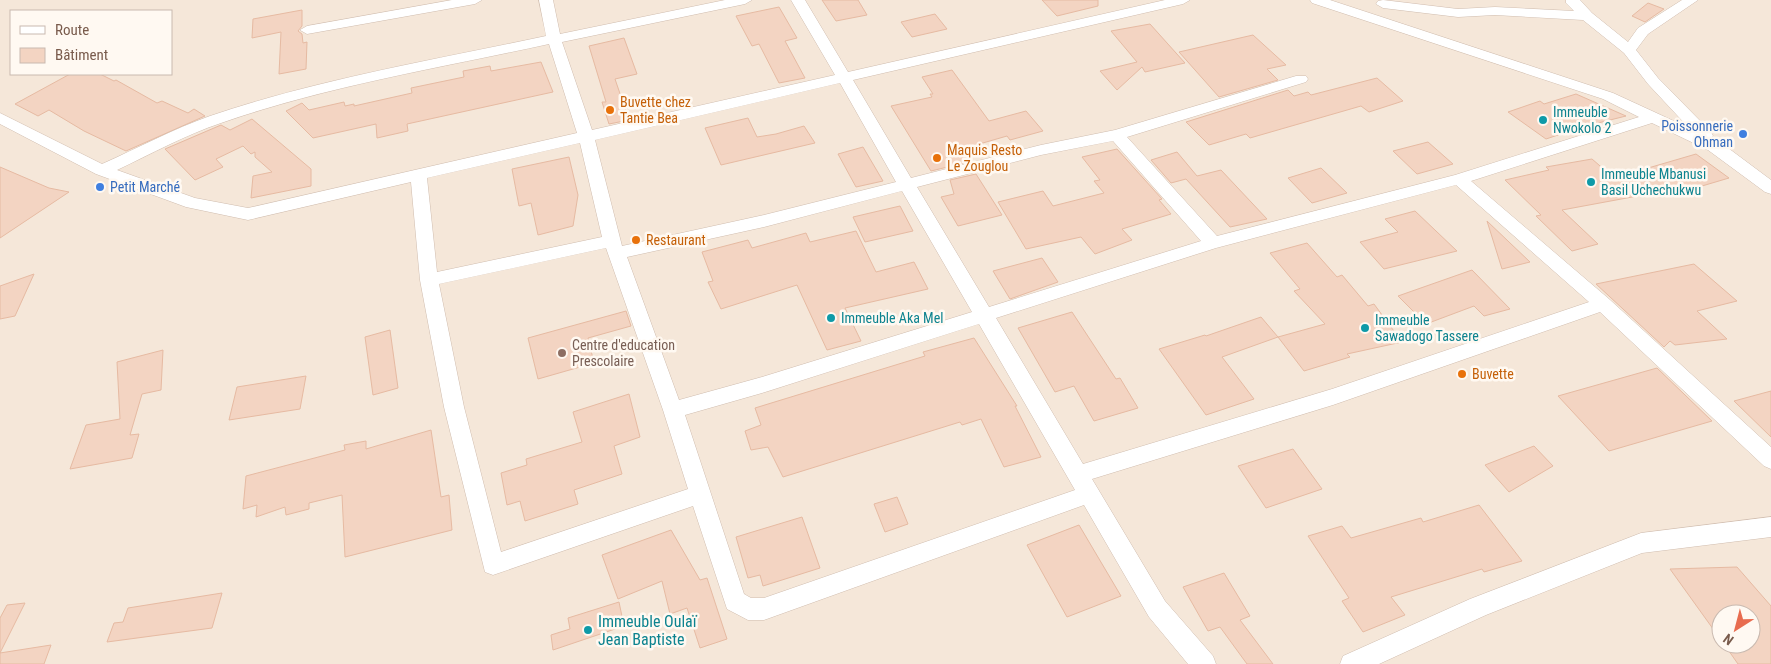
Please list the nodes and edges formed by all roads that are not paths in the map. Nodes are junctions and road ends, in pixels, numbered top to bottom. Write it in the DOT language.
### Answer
graph roads {
  1 [pos="475,0"];
  2 [pos="546,0"];
  3 [pos="745,0"];
  4 [pos="798,0"];
  5 [pos="1183,0"];
  6 [pos="1317,0"];
  7 [pos="1573,0"];
  8 [pos="1690,0"];
  9 [pos="1386,2"];
  10 [pos="1365,14"];
  11 [pos="1587,16"];
  12 [pos="307,30"];
  13 [pos="554,39"];
  14 [pos="1629,50"];
  15 [pos="844,78"];
  16 [pos="1301,79"];
  17 [pos="1655,117"];
  18 [pos="0,118"];
  19 [pos="1117,135"];
  20 [pos="586,137"];
  21 [pos="1714,146"];
  22 [pos="102,170"];
  23 [pos="419,176"];
  24 [pos="1460,179"];
  25 [pos="907,184"];
  26 [pos="1771,188"];
  27 [pos="1213,243"];
  28 [pos="614,247"];
  29 [pos="429,280"];
  30 [pos="1603,304"];
  31 [pos="983,314"];
  32 [pos="673,410"];
  33 [pos="1771,460"];
  34 [pos="1078,474"];
  35 [pos="701,494"];
  36 [pos="1090,494"];
  37 [pos="1771,527"];
  38 [pos="1204,664"];
  39 [pos="1352,664"];
  1 -- 12 [label="street"];
  2 -- 13 [label="street"];
  3 -- 13 [label="street"];
  4 -- 15 [label="street"];
  5 -- 15 [label="street"];
  6 -- 10 [label="street"];
  7 -- 11 [label="street"];
  8 -- 14 [label="street"];
  9 -- 10 [label="street"];
  9 -- 11 [label="street"];
  10 -- 17 [label="street"];
  11 -- 14 [label="street"];
  13 -- 20 [label="street"];
  13 -- 22 [label="street"];
  14 -- 21 [label="street"];
  15 -- 20 [label="street"];
  15 -- 25 [label="street"];
  16 -- 19 [label="street"];
  17 -- 21 [label="street"];
  17 -- 24 [label="street"];
  18 -- 22 [label="street"];
  19 -- 25 [label="street"];
  19 -- 27 [label="street"];
  20 -- 23 [label="street"];
  20 -- 28 [label="street"];
  21 -- 26 [label="street"];
  22 -- 23 [label="street"];
  23 -- 29 [label="street"];
  24 -- 27 [label="street"];
  24 -- 30 [label="street"];
  25 -- 28 [label="street"];
  25 -- 31 [label="street"];
  27 -- 31 [label="street"];
  28 -- 29 [label="street"];
  28 -- 32 [label="street"];
  29 -- 35 [label="street"];
  30 -- 33 [label="street"];
  30 -- 34 [label="street"];
  31 -- 32 [label="street"];
  31 -- 34 [label="street"];
  32 -- 35 [label="street"];
  34 -- 36 [label="street"];
  35 -- 36 [label="street"];
  36 -- 38 [label="street"];
  37 -- 39 [label="street"];
}
